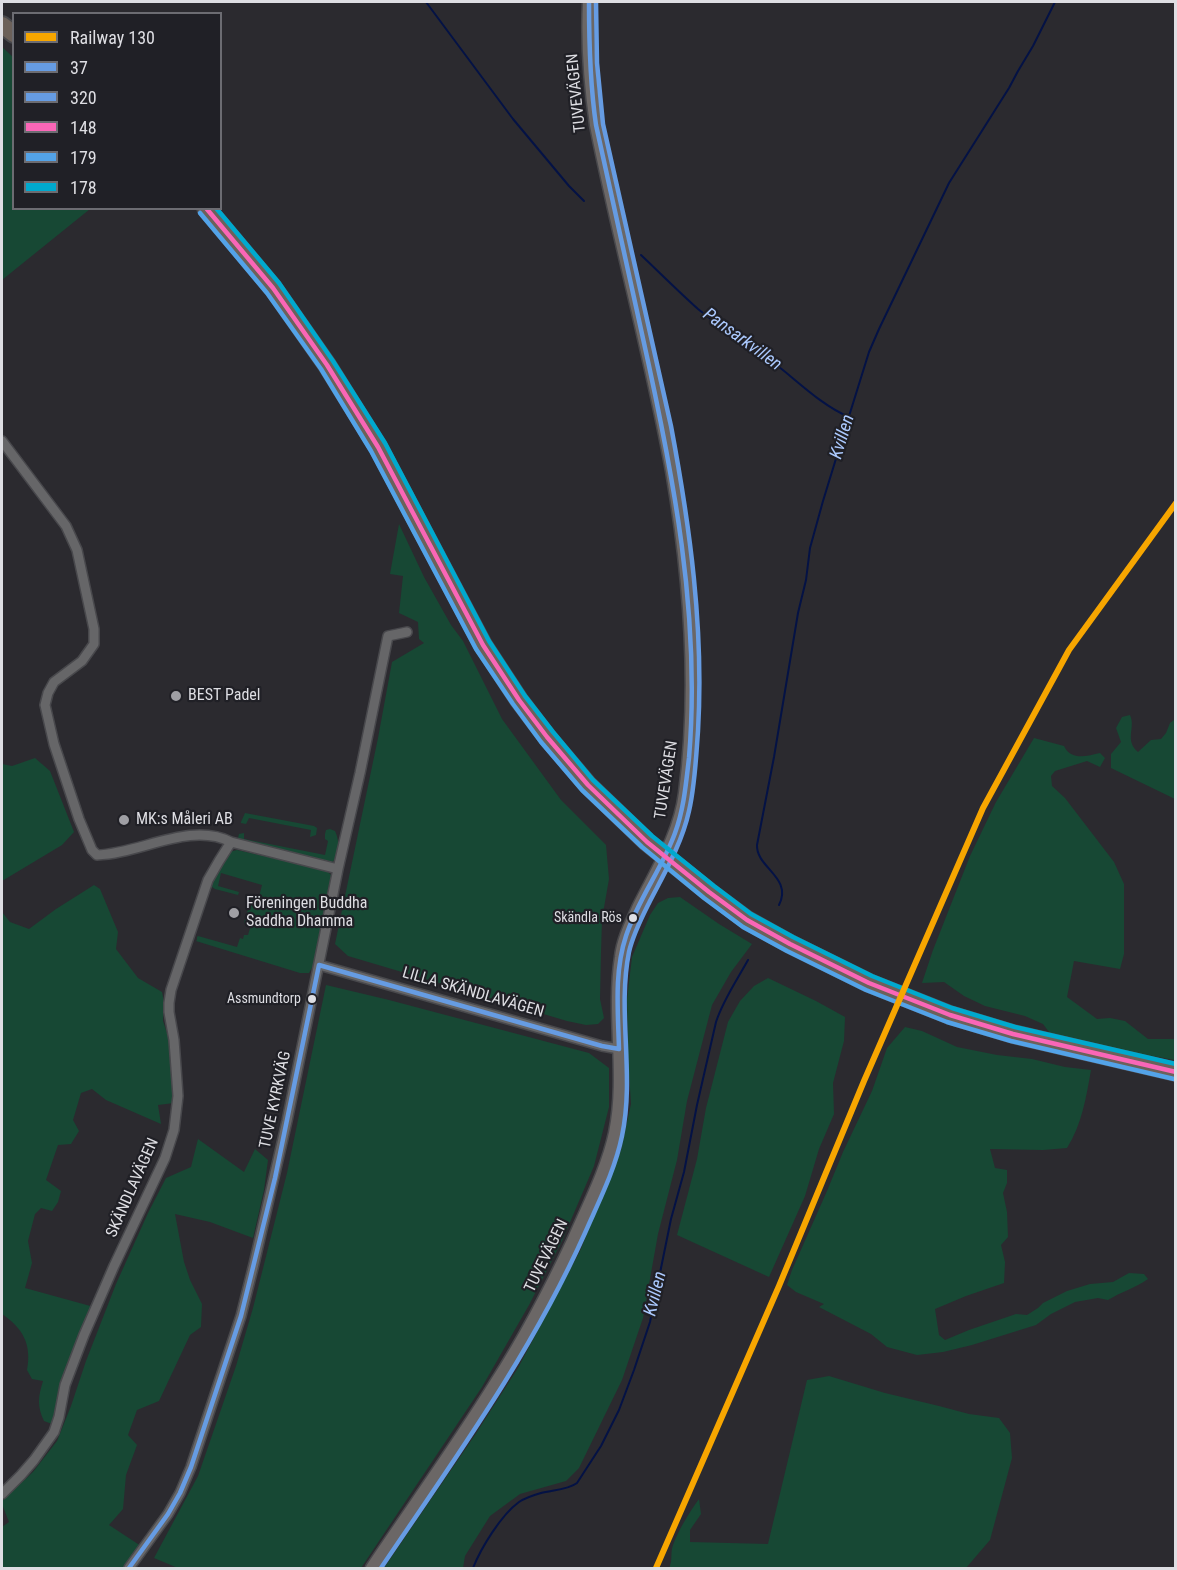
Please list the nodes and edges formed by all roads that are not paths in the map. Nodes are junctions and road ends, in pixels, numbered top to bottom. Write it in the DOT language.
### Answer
graph roads {
  1 [pos="589,2"];
  2 [pos="208,210"];
  3 [pos="2,441"];
  4 [pos="407,632"];
  5 [pos="231,842"];
  6 [pos="664,857"];
  7 [pos="338,869"];
  8 [pos="319,965"];
  9 [pos="619,1049"];
  10 [pos="1176,1072"];
  11 [pos="2,1494"];
  12 [pos="129,1569"];
  13 [pos="372,1569"];
  1 -- 6 [label="main road, TUVEVÄGEN"];
  2 -- 6 [label="highway"];
  3 -- 5 [label="street"];
  4 -- 7 [label="street, TUVE KYRKVÄG"];
  5 -- 7 [label="street"];
  5 -- 11 [label="street, SKÄNDLAVÄGEN"];
  6 -- 9 [label="main road, TUVEVÄGEN"];
  6 -- 10 [label="highway"];
  7 -- 8 [label="street, TUVE KYRKVÄG"];
  8 -- 9 [label="street, LILLA SKÄNDLAVÄGEN"];
  8 -- 12 [label="street, TUVE KYRKVÄG"];
  9 -- 13 [label="main road, TUVEVÄGEN"];
}
